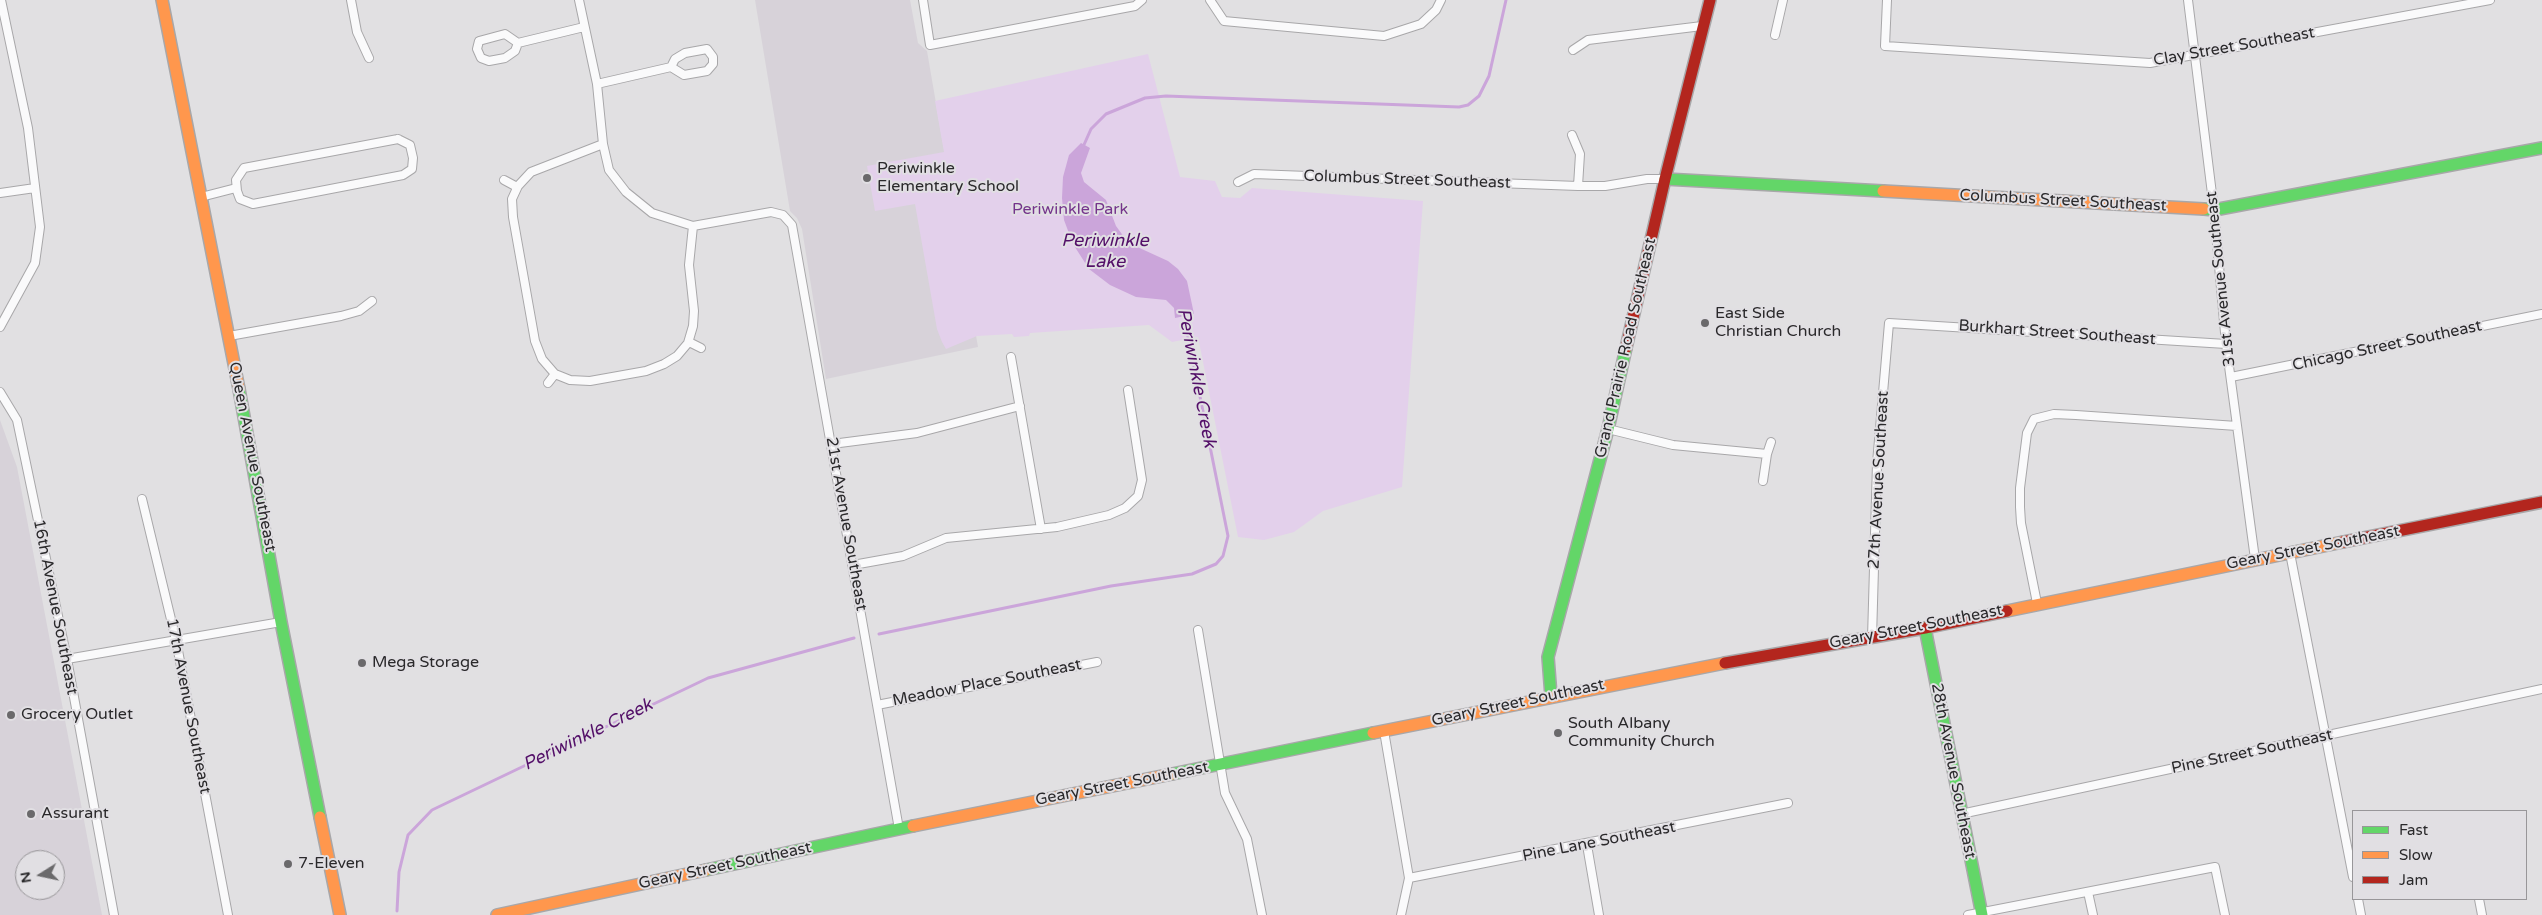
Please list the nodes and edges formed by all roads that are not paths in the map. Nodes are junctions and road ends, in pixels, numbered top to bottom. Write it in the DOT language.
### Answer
graph roads {
  1 [pos="1,0"];
  2 [pos="162,0"];
  3 [pos="351,0"];
  4 [pos="579,0"];
  5 [pos="923,0"];
  6 [pos="1142,0"];
  7 [pos="1210,0"];
  8 [pos="1441,0"];
  9 [pos="1710,0"];
  10 [pos="1783,0"];
  11 [pos="1887,0"];
  12 [pos="2188,0"];
  13 [pos="2490,0"];
  14 [pos="1702,26"];
  15 [pos="584,27"];
  16 [pos="1775,35"];
  17 [pos="518,42"];
  18 [pos="1573,50"];
  19 [pos="2194,54"];
  20 [pos="369,58"];
  21 [pos="671,67"];
  22 [pos="597,84"];
  23 [pos="1572,134"];
  24 [pos="603,144"];
  25 [pos="2542,148"];
  26 [pos="1665,179"];
  27 [pos="504,180"];
  28 [pos="1238,182"];
  29 [pos="1578,186"];
  30 [pos="517,187"];
  31 [pos="35,188"];
  32 [pos="236,188"];
  33 [pos="0,194"];
  34 [pos="201,197"];
  35 [pos="2214,210"];
  36 [pos="693,226"];
  37 [pos="372,301"];
  38 [pos="2542,314"];
  39 [pos="1889,323"];
  40 [pos="0,327"];
  41 [pos="229,336"];
  42 [pos="688,342"];
  43 [pos="2226,344"];
  44 [pos="700,348"];
  45 [pos="1011,357"];
  46 [pos="555,374"];
  47 [pos="2231,377"];
  48 [pos="548,383"];
  49 [pos="1128,390"];
  50 [pos="0,392"];
  51 [pos="1020,406"];
  52 [pos="2236,426"];
  53 [pos="1608,429"];
  54 [pos="1771,442"];
  55 [pos="832,444"];
  56 [pos="1767,454"];
  57 [pos="1763,481"];
  58 [pos="142,499"];
  59 [pos="2542,502"];
  60 [pos="1041,529"];
  61 [pos="2290,553"];
  62 [pos="2255,559"];
  63 [pos="854,565"];
  64 [pos="2037,603"];
  65 [pos="281,622"];
  66 [pos="1925,628"];
  67 [pos="1198,630"];
  68 [pos="1872,638"];
  69 [pos="176,640"];
  70 [pos="67,659"];
  71 [pos="1097,662"];
  72 [pos="2542,689"];
  73 [pos="1551,696"];
  74 [pos="877,705"];
  75 [pos="1384,731"];
  76 [pos="2325,737"];
  77 [pos="1220,764"];
  78 [pos="1788,803"];
  79 [pos="1961,814"];
  80 [pos="899,828"];
  81 [pos="1587,845"];
  82 [pos="2352,872"];
  83 [pos="1409,878"];
  84 [pos="2088,892"];
  85 [pos="2358,900"];
  86 [pos="2480,900"];
  87 [pos="1982,914"];
  88 [pos="114,915"];
  89 [pos="228,915"];
  90 [pos="340,915"];
  91 [pos="497,915"];
  92 [pos="1262,915"];
  93 [pos="1401,915"];
  94 [pos="1599,915"];
  95 [pos="1968,915"];
  96 [pos="2093,915"];
  97 [pos="2225,915"];
  98 [pos="2361,915"];
  99 [pos="2482,915"];
  1 -- 31 [label="street"];
  2 -- 34 [label="main road, Queen Avenue Southeast"];
  3 -- 20 [label="street"];
  4 -- 15 [label="street"];
  5 -- 6 [label="street"];
  7 -- 8 [label="street"];
  9 -- 14 [label="main road, Grand Prairie Road Southeast"];
  10 -- 16 [label="street"];
  11 -- 19 [label="street, Clay Street Southeast"];
  12 -- 19 [label="street, 31st Avenue Southeast"];
  13 -- 19 [label="street, Clay Street Southeast"];
  14 -- 18 [label="street"];
  14 -- 26 [label="main road, Grand Prairie Road Southeast"];
  15 -- 17 [label="street"];
  15 -- 22 [label="street"];
  17 -- 17 [label="street"];
  19 -- 35 [label="street, 31st Avenue Southeast"];
  21 -- 21 [label="street"];
  21 -- 22 [label="street"];
  22 -- 24 [label="street"];
  23 -- 29 [label="street"];
  24 -- 30 [label="street"];
  24 -- 36 [label="street"];
  25 -- 35 [label="main road, Columbus Street Southeast"];
  26 -- 29 [label="street, Columbus Street Southeast"];
  26 -- 35 [label="main road, Columbus Street Southeast"];
  26 -- 53 [label="main road, Grand Prairie Road Southeast"];
  27 -- 30 [label="street"];
  28 -- 29 [label="street, Columbus Street Southeast"];
  30 -- 46 [label="street"];
  31 -- 33 [label="street"];
  31 -- 40 [label="street"];
  32 -- 32 [label="street"];
  32 -- 34 [label="street"];
  34 -- 41 [label="main road, Queen Avenue Southeast"];
  35 -- 43 [label="street, 31st Avenue Southeast"];
  36 -- 42 [label="street"];
  36 -- 55 [label="street, 21st Avenue Southeast"];
  37 -- 41 [label="street"];
  38 -- 47 [label="street, Chicago Street Southeast"];
  39 -- 43 [label="street, Burkhart Street Southeast"];
  39 -- 68 [label="street, 27th Avenue Southeast"];
  41 -- 65 [label="main road, Queen Avenue Southeast"];
  42 -- 44 [label="street"];
  42 -- 46 [label="street"];
  43 -- 47 [label="street, 31st Avenue Southeast"];
  45 -- 51 [label="street"];
  46 -- 48 [label="street"];
  47 -- 52 [label="street, 31st Avenue Southeast"];
  49 -- 60 [label="street"];
  50 -- 70 [label="street, 16th Avenue Southeast"];
  51 -- 55 [label="street"];
  51 -- 60 [label="street"];
  52 -- 62 [label="street, 31st Avenue Southeast"];
  52 -- 64 [label="street"];
  53 -- 56 [label="street"];
  53 -- 73 [label="main road, Grand Prairie Road Southeast"];
  54 -- 56 [label="street"];
  55 -- 63 [label="street, 21st Avenue Southeast"];
  56 -- 57 [label="street"];
  58 -- 69 [label="street, 17th Avenue Southeast"];
  59 -- 61 [label="main road, Geary Street Southeast"];
  60 -- 63 [label="street"];
  61 -- 62 [label="main road, Geary Street Southeast"];
  61 -- 76 [label="street"];
  62 -- 64 [label="main road, Geary Street Southeast"];
  63 -- 74 [label="street, 21st Avenue Southeast"];
  64 -- 66 [label="main road, Geary Street Southeast"];
  65 -- 69 [label="street"];
  65 -- 90 [label="main road, Queen Avenue Southeast"];
  66 -- 68 [label="main road, Geary Street Southeast"];
  66 -- 79 [label="main road, 28th Avenue Southeast"];
  67 -- 77 [label="street"];
  68 -- 73 [label="main road, Geary Street Southeast"];
  69 -- 70 [label="street"];
  69 -- 89 [label="street, 17th Avenue Southeast"];
  70 -- 88 [label="street, 16th Avenue Southeast"];
  71 -- 74 [label="street, Meadow Place Southeast"];
  72 -- 76 [label="street, Pine Street Southeast"];
  73 -- 75 [label="main road, Geary Street Southeast"];
  74 -- 80 [label="street, 21st Avenue Southeast"];
  75 -- 77 [label="main road, Geary Street Southeast"];
  75 -- 83 [label="street"];
  76 -- 79 [label="street, Pine Street Southeast"];
  76 -- 82 [label="street"];
  77 -- 80 [label="main road, Geary Street Southeast"];
  77 -- 92 [label="street"];
  78 -- 81 [label="street, Pine Lane Southeast"];
  79 -- 87 [label="main road, 28th Avenue Southeast"];
  80 -- 91 [label="main road, Geary Street Southeast"];
  81 -- 83 [label="street, Pine Lane Southeast"];
  81 -- 94 [label="street"];
  83 -- 93 [label="street"];
  84 -- 87 [label="street"];
  84 -- 96 [label="street"];
  84 -- 97 [label="street"];
  85 -- 98 [label="street"];
  86 -- 99 [label="street"];
  87 -- 95 [label="street"];
}
